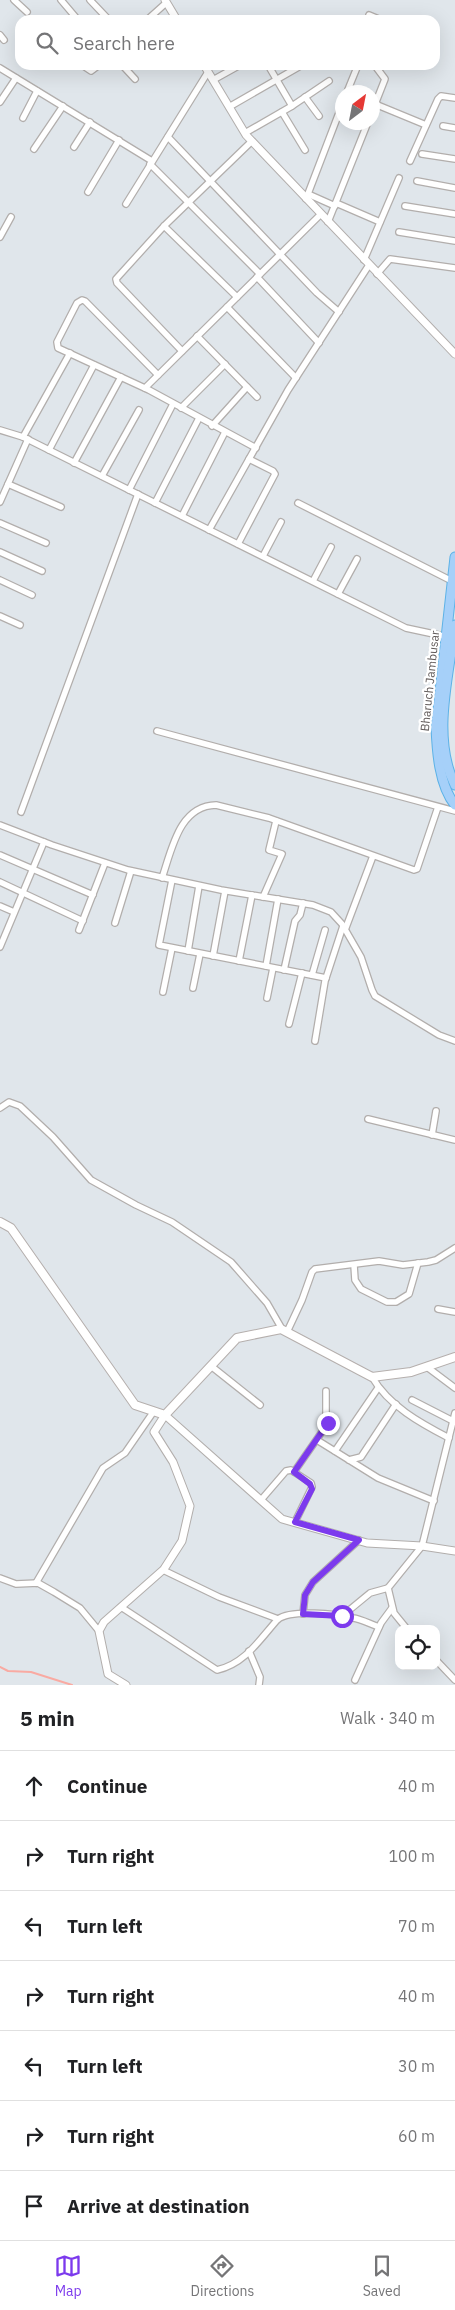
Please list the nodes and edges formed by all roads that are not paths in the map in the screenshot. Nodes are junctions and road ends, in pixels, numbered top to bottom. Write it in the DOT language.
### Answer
graph roads {
  1 [pos="14,0"];
  2 [pos="61,0"];
  3 [pos="90,0"];
  4 [pos="165,1"];
  5 [pos="27,12"];
  6 [pos="74,15"];
  7 [pos="104,15"];
  8 [pos="152,15"];
  9 [pos="174,15"];
  10 [pos="0,68"];
  11 [pos="127,70"];
  12 [pos="231,70"];
  13 [pos="271,70"];
  14 [pos="294,70"];
  15 [pos="356,70"];
  16 [pos="378,70"];
  17 [pos="208,72"];
  18 [pos="16,78"];
  19 [pos="135,79"];
  20 [pos="213,80"];
  21 [pos="277,80"];
  22 [pos="328,81"];
  23 [pos="350,85"];
  24 [pos="37,91"];
  25 [pos="380,92"];
  26 [pos="305,97"];
  27 [pos="455,98"];
  28 [pos="0,102"];
  29 [pos="63,106"];
  30 [pos="292,106"];
  31 [pos="380,106"];
  32 [pos="229,107"];
  33 [pos="282,112"];
  34 [pos="319,116"];
  35 [pos="23,118"];
  36 [pos="90,122"];
  37 [pos="335,123"];
  38 [pos="426,125"];
  39 [pos="443,126"];
  40 [pos="455,128"];
  41 [pos="365,130"];
  42 [pos="245,134"];
  43 [pos="168,137"];
  44 [pos="119,140"];
  45 [pos="252,141"];
  46 [pos="74,147"];
  47 [pos="34,149"];
  48 [pos="305,150"];
  49 [pos="422,154"];
  50 [pos="455,159"];
  51 [pos="410,161"];
  52 [pos="151,163"];
  53 [pos="399,178"];
  54 [pos="210,181"];
  55 [pos="416,181"];
  56 [pos="455,188"];
  57 [pos="88,192"];
  58 [pos="307,197"];
  59 [pos="189,201"];
  60 [pos="126,204"];
  61 [pos="335,205"];
  62 [pos="405,206"];
  63 [pos="320,214"];
  64 [pos="455,214"];
  65 [pos="11,217"];
  66 [pos="328,222"];
  67 [pos="380,222"];
  68 [pos="164,226"];
  69 [pos="399,232"];
  70 [pos="0,236"];
  71 [pos="455,240"];
  72 [pos="280,254"];
  73 [pos="366,263"];
  74 [pos="455,268"];
  75 [pos="377,274"];
  76 [pos="258,275"];
  77 [pos="237,297"];
  78 [pos="227,307"];
  79 [pos="339,312"];
  80 [pos="197,336"];
  81 [pos="318,343"];
  82 [pos="182,351"];
  83 [pos="70,353"];
  84 [pos="455,354"];
  85 [pos="225,364"];
  86 [pos="94,365"];
  87 [pos="158,375"];
  88 [pos="121,377"];
  89 [pos="296,378"];
  90 [pos="247,387"];
  91 [pos="145,388"];
  92 [pos="257,396"];
  93 [pos="173,404"];
  94 [pos="181,408"];
  95 [pos="139,410"];
  96 [pos="199,418"];
  97 [pos="212,426"];
  98 [pos="0,430"];
  99 [pos="225,432"];
  100 [pos="25,438"];
  101 [pos="256,448"];
  102 [pos="49,450"];
  103 [pos="249,459"];
  104 [pos="74,463"];
  105 [pos="102,476"];
  106 [pos="8,484"];
  107 [pos="129,490"];
  108 [pos="138,494"];
  109 [pos="0,502"];
  110 [pos="155,503"];
  111 [pos="298,503"];
  112 [pos="61,507"];
  113 [pos="182,516"];
  114 [pos="281,522"];
  115 [pos="0,523"];
  116 [pos="209,530"];
  117 [pos="46,543"];
  118 [pos="238,544"];
  119 [pos="331,547"];
  120 [pos="0,552"];
  121 [pos="263,556"];
  122 [pos="455,557"];
  123 [pos="357,559"];
  124 [pos="42,571"];
  125 [pos="0,580"];
  126 [pos="313,581"];
  127 [pos="452,581"];
  128 [pos="338,594"];
  129 [pos="32,595"];
  130 [pos="0,616"];
  131 [pos="20,625"];
  132 [pos="455,625"];
  133 [pos="450,638"];
  134 [pos="448,676"];
  135 [pos="157,731"];
  136 [pos="455,785"];
  137 [pos="455,805"];
  138 [pos="438,807"];
  139 [pos="20,812"];
  140 [pos="276,821"];
  141 [pos="0,825"];
  142 [pos="44,842"];
  143 [pos="0,855"];
  144 [pos="373,856"];
  145 [pos="106,863"];
  146 [pos="32,869"];
  147 [pos="131,871"];
  148 [pos="162,878"];
  149 [pos="172,880"];
  150 [pos="0,882"];
  151 [pos="199,886"];
  152 [pos="225,891"];
  153 [pos="22,893"];
  154 [pos="93,895"];
  155 [pos="252,895"];
  156 [pos="263,897"];
  157 [pos="278,899"];
  158 [pos="303,903"];
  159 [pos="0,906"];
  160 [pos="14,912"];
  161 [pos="83,921"];
  162 [pos="115,923"];
  163 [pos="344,928"];
  164 [pos="79,930"];
  165 [pos="325,930"];
  166 [pos="3,932"];
  167 [pos="0,947"];
  168 [pos="172,948"];
  169 [pos="188,952"];
  170 [pos="200,954"];
  171 [pos="213,956"];
  172 [pos="239,961"];
  173 [pos="266,966"];
  174 [pos="273,968"];
  175 [pos="284,970"];
  176 [pos="302,973"];
  177 [pos="312,975"];
  178 [pos="326,978"];
  179 [pos="193,988"];
  180 [pos="163,992"];
  181 [pos="267,998"];
  182 [pos="290,1024"];
  183 [pos="315,1041"];
  184 [pos="455,1041"];
  185 [pos="0,1108"];
  186 [pos="436,1111"];
  187 [pos="368,1118"];
  188 [pos="432,1134"];
  189 [pos="455,1140"];
  190 [pos="0,1222"];
  191 [pos="455,1248"];
  192 [pos="418,1263"];
  193 [pos="354,1265"];
  194 [pos="438,1309"];
  195 [pos="455,1312"];
  196 [pos="285,1331"];
  197 [pos="455,1357"];
  198 [pos="211,1366"];
  199 [pos="427,1368"];
  200 [pos="372,1377"];
  201 [pos="378,1388"];
  202 [pos="455,1388"];
  203 [pos="326,1391"];
  204 [pos="412,1400"];
  205 [pos="396,1404"];
  206 [pos="260,1405"];
  207 [pos="154,1411"];
  208 [pos="455,1413"];
  209 [pos="165,1415"];
  210 [pos="453,1421"];
  211 [pos="451,1436"];
  212 [pos="317,1440"];
  213 [pos="335,1451"];
  214 [pos="349,1460"];
  215 [pos="294,1472"];
  216 [pos="261,1500"];
  217 [pos="434,1501"];
  218 [pos="295,1522"];
  219 [pos="359,1540"];
  220 [pos="422,1546"];
  221 [pos="455,1551"];
  222 [pos="163,1570"];
  223 [pos="0,1578"];
  224 [pos="36,1583"];
  225 [pos="388,1588"];
  226 [pos="121,1607"];
  227 [pos="392,1608"];
  228 [pos="303,1614"];
  229 [pos="342,1616"];
  230 [pos="278,1619"];
  231 [pos="403,1625"];
  232 [pos="379,1627"];
  233 [pos="100,1631"];
  234 [pos="250,1651"];
  235 [pos="440,1664"];
  236 [pos="355,1680"];
  237 [pos="455,1680"];
  238 [pos="126,1685"];
  239 [pos="259,1685"];
  1 -- 5 [label="street"];
  2 -- 6 [label="street"];
  3 -- 7 [label="street"];
  4 -- 8 [label="street"];
  4 -- 9 [label="street"];
  10 -- 18 [label="street"];
  11 -- 19 [label="street"];
  12 -- 20 [label="street"];
  13 -- 21 [label="street"];
  14 -- 21 [label="street"];
  15 -- 23 [label="street"];
  16 -- 25 [label="street"];
  17 -- 20 [label="street"];
  17 -- 43 [label="street"];
  18 -- 24 [label="street"];
  18 -- 28 [label="street"];
  20 -- 32 [label="street"];
  21 -- 30 [label="street"];
  21 -- 32 [label="street"];
  22 -- 26 [label="street"];
  24 -- 29 [label="street"];
  24 -- 35 [label="street"];
  26 -- 30 [label="street"];
  26 -- 34 [label="street"];
  27 -- 38 [label="street"];
  29 -- 36 [label="street"];
  29 -- 47 [label="street"];
  30 -- 33 [label="street"];
  31 -- 38 [label="street"];
  32 -- 42 [label="street"];
  33 -- 42 [label="street"];
  33 -- 48 [label="street"];
  36 -- 44 [label="street"];
  36 -- 46 [label="street"];
  37 -- 58 [label="street"];
  38 -- 51 [label="street"];
  39 -- 40 [label="street"];
  41 -- 61 [label="street"];
  42 -- 45 [label="street"];
  43 -- 52 [label="street"];
  43 -- 54 [label="street"];
  44 -- 52 [label="street"];
  44 -- 57 [label="street"];
  45 -- 54 [label="street"];
  45 -- 58 [label="street"];
  49 -- 50 [label="street"];
  52 -- 59 [label="street"];
  52 -- 60 [label="street"];
  53 -- 67 [label="street"];
  54 -- 59 [label="street"];
  54 -- 72 [label="street"];
  55 -- 56 [label="street"];
  58 -- 61 [label="street"];
  58 -- 63 [label="street"];
  59 -- 68 [label="street"];
  59 -- 76 [label="street"];
  61 -- 66 [label="street"];
  61 -- 67 [label="street"];
  62 -- 64 [label="street"];
  63 -- 66 [label="street"];
  63 -- 72 [label="street"];
  65 -- 70 [label="street"];
  66 -- 73 [label="street"];
  67 -- 73 [label="street"];
  68 -- 77 [label="street"];
  68 -- 82 [label="street"];
  69 -- 71 [label="street"];
  72 -- 76 [label="street"];
  72 -- 79 [label="street"];
  73 -- 75 [label="street"];
  73 -- 79 [label="street"];
  74 -- 75 [label="street"];
  75 -- 84 [label="street"];
  76 -- 77 [label="street"];
  76 -- 81 [label="street"];
  77 -- 78 [label="street"];
  78 -- 80 [label="street"];
  78 -- 89 [label="street"];
  79 -- 81 [label="street"];
  80 -- 82 [label="street"];
  80 -- 85 [label="street"];
  81 -- 89 [label="street"];
  82 -- 87 [label="street"];
  83 -- 86 [label="street"];
  83 -- 87 [label="street"];
  83 -- 100 [label="street"];
  85 -- 90 [label="street"];
  85 -- 94 [label="street"];
  86 -- 88 [label="street"];
  86 -- 102 [label="street"];
  87 -- 91 [label="street"];
  88 -- 91 [label="street"];
  88 -- 104 [label="street"];
  89 -- 101 [label="street"];
  90 -- 92 [label="street"];
  90 -- 97 [label="street"];
  91 -- 93 [label="street"];
  93 -- 94 [label="street"];
  93 -- 107 [label="street"];
  94 -- 96 [label="street"];
  95 -- 105 [label="street"];
  96 -- 97 [label="street"];
  96 -- 110 [label="street"];
  97 -- 99 [label="street"];
  98 -- 100 [label="street"];
  99 -- 101 [label="street"];
  99 -- 113 [label="street"];
  100 -- 102 [label="street"];
  100 -- 106 [label="street"];
  101 -- 103 [label="street"];
  102 -- 104 [label="street"];
  103 -- 116 [label="street"];
  103 -- 118 [label="street"];
  104 -- 105 [label="street"];
  105 -- 107 [label="street"];
  106 -- 109 [label="street"];
  106 -- 112 [label="street"];
  107 -- 108 [label="street"];
  108 -- 110 [label="street"];
  108 -- 139 [label="street"];
  110 -- 113 [label="street"];
  111 -- 127 [label="street"];
  113 -- 116 [label="street"];
  114 -- 121 [label="street"];
  115 -- 117 [label="street"];
  116 -- 118 [label="street"];
  118 -- 121 [label="street"];
  119 -- 126 [label="street"];
  120 -- 124 [label="street"];
  121 -- 126 [label="street"];
  122 -- 127 [label="main road, Bharuch Jambusar"];
  123 -- 128 [label="street"];
  125 -- 129 [label="street"];
  126 -- 128 [label="street"];
  127 -- 133 [label="main road, Bharuch Jambusar"];
  128 -- 133 [label="street"];
  130 -- 131 [label="street"];
  132 -- 133 [label="main road, Bharuch Jambusar"];
  133 -- 134 [label="main road, Bharuch Jambusar"];
  134 -- 136 [label="main road, Bharuch Jambusar"];
  134 -- 137 [label="main road, Bharuch Jambusar"];
  135 -- 138 [label="street"];
  137 -- 138 [label="street"];
  138 -- 144 [label="street"];
  140 -- 144 [label="street"];
  140 -- 148 [label="street"];
  140 -- 156 [label="street"];
  141 -- 142 [label="street"];
  142 -- 145 [label="street"];
  142 -- 146 [label="street"];
  143 -- 146 [label="street"];
  144 -- 163 [label="street"];
  145 -- 147 [label="street"];
  145 -- 154 [label="street"];
  146 -- 153 [label="street"];
  146 -- 154 [label="street"];
  147 -- 148 [label="street"];
  147 -- 162 [label="street"];
  148 -- 149 [label="street"];
  149 -- 151 [label="street"];
  149 -- 168 [label="street"];
  150 -- 153 [label="street"];
  151 -- 152 [label="street"];
  151 -- 169 [label="street"];
  152 -- 155 [label="street"];
  152 -- 171 [label="street"];
  153 -- 160 [label="street"];
  153 -- 161 [label="street"];
  154 -- 161 [label="street"];
  155 -- 156 [label="street"];
  155 -- 172 [label="street"];
  156 -- 157 [label="street"];
  157 -- 158 [label="street"];
  157 -- 173 [label="street"];
  158 -- 163 [label="street"];
  158 -- 175 [label="street"];
  159 -- 160 [label="street"];
  160 -- 166 [label="street"];
  161 -- 164 [label="street"];
  163 -- 178 [label="street"];
  163 -- 184 [label="street"];
  165 -- 177 [label="street"];
  166 -- 167 [label="street"];
  168 -- 169 [label="street"];
  168 -- 180 [label="street"];
  169 -- 170 [label="street"];
  170 -- 171 [label="street"];
  170 -- 179 [label="street"];
  171 -- 172 [label="street"];
  172 -- 173 [label="street"];
  173 -- 174 [label="street"];
  174 -- 175 [label="street"];
  174 -- 181 [label="street"];
  175 -- 176 [label="street"];
  176 -- 177 [label="street"];
  176 -- 182 [label="street"];
  177 -- 178 [label="street"];
  178 -- 183 [label="street"];
  185 -- 196 [label="street"];
  186 -- 188 [label="street"];
  187 -- 188 [label="street"];
  188 -- 189 [label="street"];
  190 -- 207 [label="main road"];
  191 -- 192 [label="street"];
  192 -- 193 [label="street"];
  192 -- 193 [label="street"];
  193 -- 196 [label="street"];
  194 -- 195 [label="street"];
  196 -- 198 [label="main road"];
  196 -- 200 [label="main road"];
  197 -- 199 [label="main road"];
  198 -- 206 [label="street"];
  198 -- 209 [label="main road"];
  199 -- 200 [label="main road"];
  199 -- 202 [label="street"];
  200 -- 201 [label="street"];
  201 -- 205 [label="street"];
  201 -- 213 [label="street"];
  203 -- 212 [label="street"];
  204 -- 210 [label="street"];
  205 -- 211 [label="street"];
  205 -- 214 [label="street"];
  207 -- 209 [label="main road"];
  207 -- 224 [label="street"];
  208 -- 210 [label="street"];
  209 -- 216 [label="street"];
  209 -- 222 [label="street"];
  210 -- 211 [label="street"];
  211 -- 217 [label="street"];
  212 -- 213 [label="street"];
  212 -- 215 [label="street"];
  213 -- 214 [label="street"];
  214 -- 217 [label="street"];
  215 -- 216 [label="street"];
  215 -- 218 [label="street"];
  216 -- 218 [label="street"];
  217 -- 220 [label="street"];
  218 -- 219 [label="street"];
  219 -- 220 [label="street"];
  219 -- 228 [label="street"];
  220 -- 221 [label="street"];
  220 -- 225 [label="street"];
  222 -- 226 [label="street"];
  222 -- 230 [label="street"];
  223 -- 224 [label="street"];
  224 -- 233 [label="street"];
  225 -- 227 [label="street"];
  225 -- 229 [label="street"];
  226 -- 233 [label="street"];
  226 -- 234 [label="street"];
  227 -- 231 [label="street"];
  227 -- 232 [label="street"];
  228 -- 229 [label="street"];
  228 -- 230 [label="street"];
  229 -- 232 [label="street"];
  230 -- 234 [label="street"];
  232 -- 236 [label="street"];
  233 -- 238 [label="street"];
  234 -- 239 [label="street"];
  235 -- 237 [label="street"];
}
